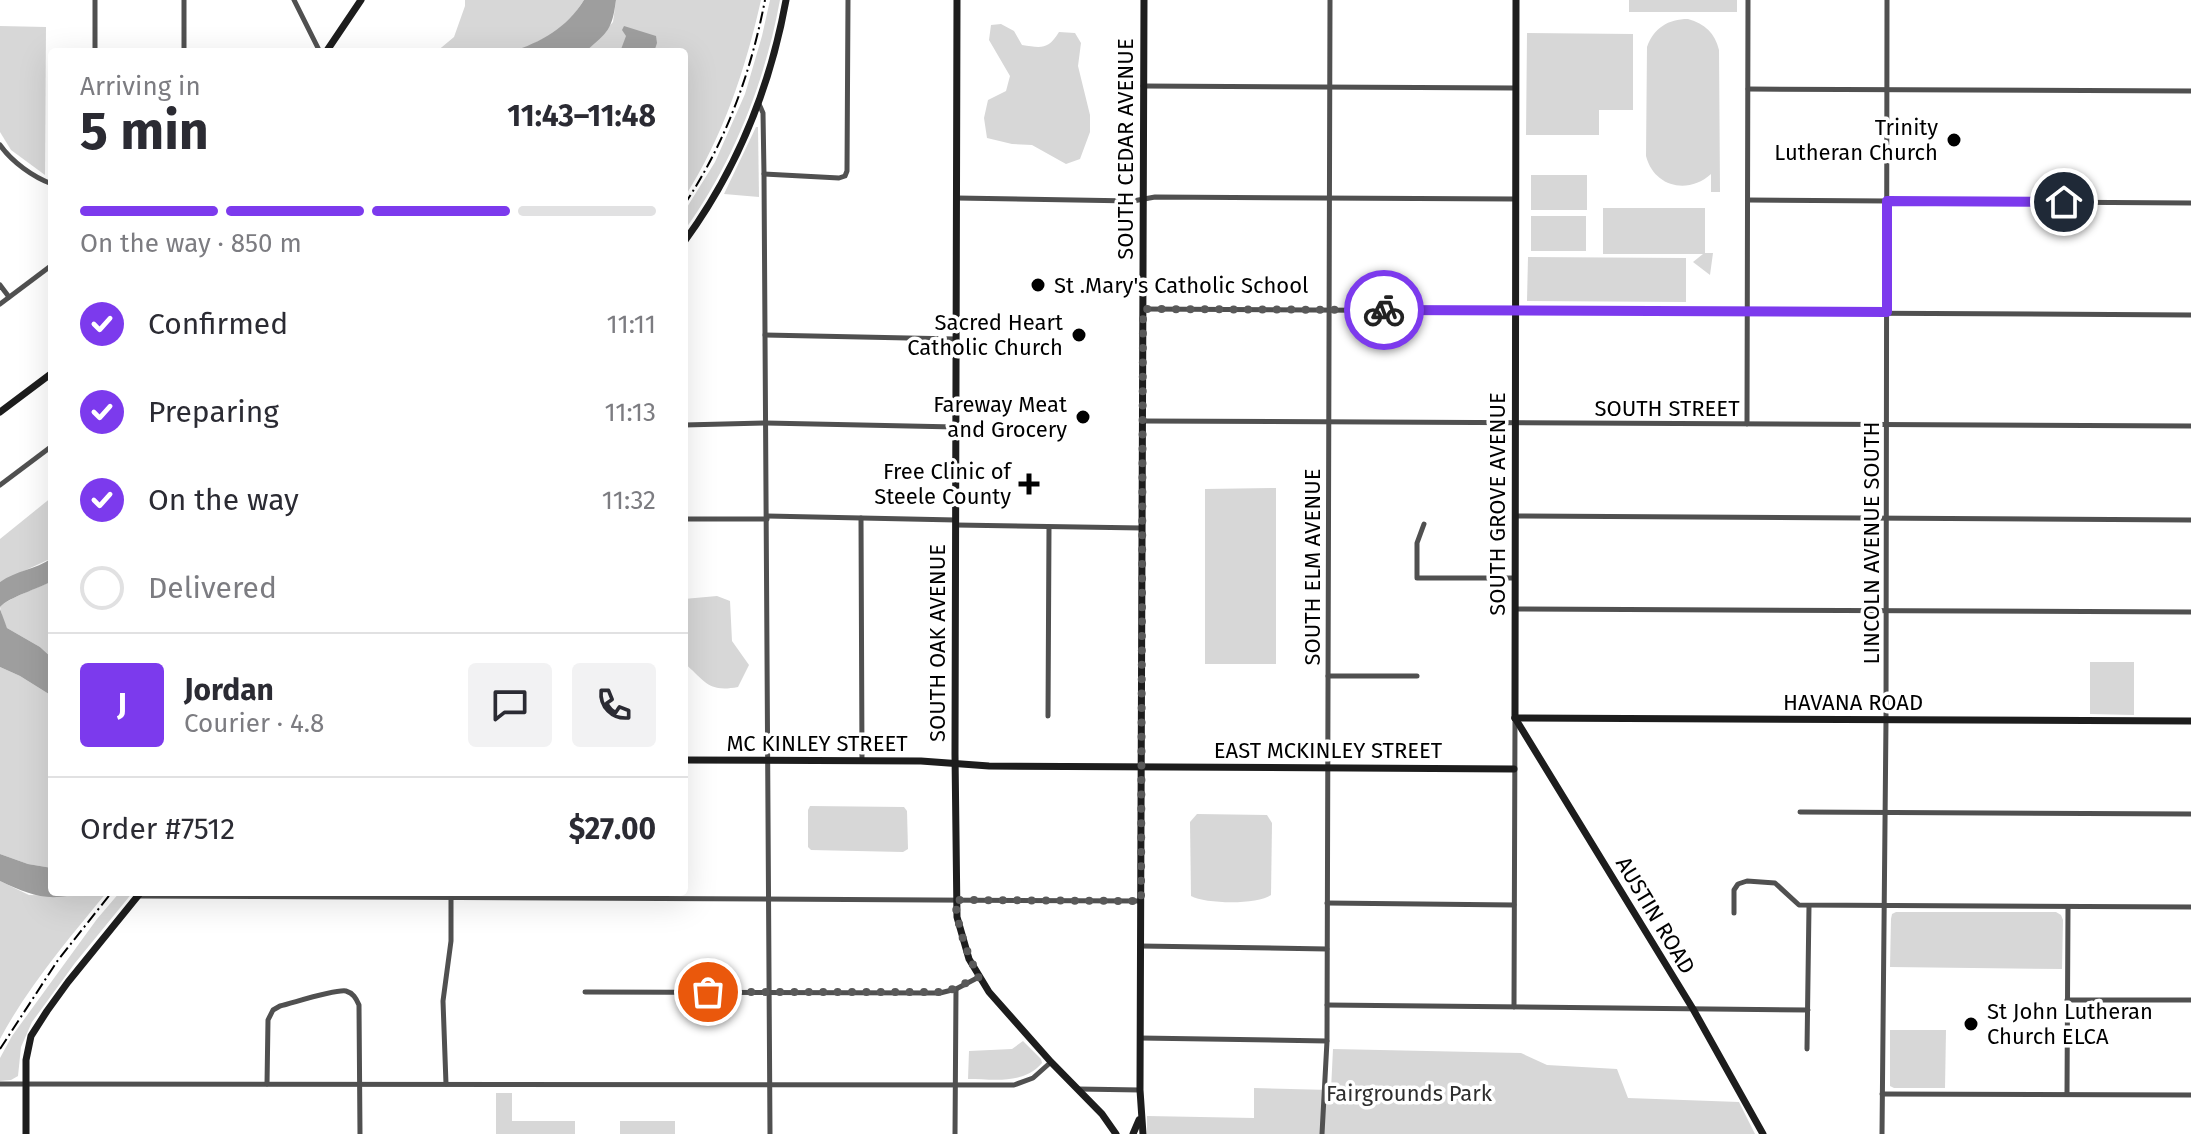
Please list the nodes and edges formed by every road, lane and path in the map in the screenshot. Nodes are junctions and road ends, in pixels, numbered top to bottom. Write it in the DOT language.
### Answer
graph roads {
  1 [pos="95,0"];
  2 [pos="184,0"];
  3 [pos="294,0"];
  4 [pos="361,0"];
  5 [pos="786,0"];
  6 [pos="848,0"];
  7 [pos="957,0"];
  8 [pos="1144,0"];
  9 [pos="1330,0"];
  10 [pos="1516,0"];
  11 [pos="1748,0"];
  12 [pos="1887,0"];
  13 [pos="95,48"];
  14 [pos="184,48"];
  15 [pos="321,48"];
  16 [pos="326,48"];
  17 [pos="1143,86"];
  18 [pos="1330,87"];
  19 [pos="1516,88"];
  20 [pos="1748,89"];
  21 [pos="1887,90"];
  22 [pos="2191,91"];
  23 [pos="759,103"];
  24 [pos="0,145"];
  25 [pos="764,174"];
  26 [pos="48,182"];
  27 [pos="956,198"];
  28 [pos="1330,198"];
  29 [pos="1143,199"];
  30 [pos="1515,199"];
  31 [pos="1748,200"];
  32 [pos="1887,201"];
  33 [pos="2191,203"];
  34 [pos="688,236"];
  35 [pos="48,268"];
  36 [pos="0,285"];
  37 [pos="9,297"];
  38 [pos="0,304"];
  39 [pos="1143,309"];
  40 [pos="1329,310"];
  41 [pos="1515,311"];
  42 [pos="1747,312"];
  43 [pos="1887,312"];
  44 [pos="2191,315"];
  45 [pos="765,335"];
  46 [pos="956,339"];
  47 [pos="48,376"];
  48 [pos="0,412"];
  49 [pos="1142,421"];
  50 [pos="1329,422"];
  51 [pos="766,423"];
  52 [pos="1516,423"];
  53 [pos="1747,424"];
  54 [pos="688,425"];
  55 [pos="1887,425"];
  56 [pos="2191,426"];
  57 [pos="956,427"];
  58 [pos="48,449"];
  59 [pos="0,485"];
  60 [pos="1515,516"];
  61 [pos="767,518"];
  62 [pos="861,518"];
  63 [pos="1887,518"];
  64 [pos="688,519"];
  65 [pos="2191,520"];
  66 [pos="956,522"];
  67 [pos="1424,524"];
  68 [pos="1049,527"];
  69 [pos="1142,528"];
  70 [pos="1515,578"];
  71 [pos="1515,609"];
  72 [pos="1886,611"];
  73 [pos="2191,612"];
  74 [pos="1328,676"];
  75 [pos="1417,676"];
  76 [pos="1048,716"];
  77 [pos="1515,718"];
  78 [pos="1886,720"];
  79 [pos="2191,721"];
  80 [pos="688,760"];
  81 [pos="769,761"];
  82 [pos="862,761"];
  83 [pos="955,764"];
  84 [pos="1141,767"];
  85 [pos="1328,768"];
  86 [pos="1514,769"];
  87 [pos="1800,812"];
  88 [pos="1885,813"];
  89 [pos="2191,814"];
  90 [pos="137,896"];
  91 [pos="411,896"];
  92 [pos="491,896"];
  93 [pos="584,896"];
  94 [pos="676,896"];
  95 [pos="451,899"];
  96 [pos="676,900"];
  97 [pos="769,900"];
  98 [pos="955,900"];
  99 [pos="1141,901"];
  100 [pos="1327,903"];
  101 [pos="1514,905"];
  102 [pos="1809,905"];
  103 [pos="1884,906"];
  104 [pos="2068,907"];
  105 [pos="2191,907"];
  106 [pos="1734,913"];
  107 [pos="1140,946"];
  108 [pos="1327,949"];
  109 [pos="979,977"];
  110 [pos="956,989"];
  111 [pos="585,992"];
  112 [pos="770,992"];
  113 [pos="2067,1000"];
  114 [pos="2191,1000"];
  115 [pos="1327,1005"];
  116 [pos="1514,1007"];
  117 [pos="1693,1009"];
  118 [pos="1808,1010"];
  119 [pos="1140,1038"];
  120 [pos="1327,1041"];
  121 [pos="1807,1049"];
  122 [pos="1051,1062"];
  123 [pos="26,1083"];
  124 [pos="0,1084"];
  125 [pos="267,1084"];
  126 [pos="360,1084"];
  127 [pos="446,1084"];
  128 [pos="770,1085"];
  129 [pos="955,1085"];
  130 [pos="1078,1089"];
  131 [pos="1140,1090"];
  132 [pos="1882,1094"];
  133 [pos="2067,1094"];
  134 [pos="2191,1095"];
  135 [pos="1140,1114"];
  136 [pos="26,1134"];
  137 [pos="360,1134"];
  138 [pos="770,1134"];
  139 [pos="955,1134"];
  140 [pos="1116,1134"];
  141 [pos="1133,1134"];
  142 [pos="1143,1134"];
  143 [pos="1322,1134"];
  144 [pos="1763,1134"];
  145 [pos="1882,1134"];
  1 -- 13 [label="street"];
  2 -- 14 [label="street"];
  3 -- 15 [label="street"];
  4 -- 16 [label="street"];
  5 -- 23 [label="street"];
  6 -- 25 [label="street"];
  7 -- 27 [label="street, SOUTH OAK AVENUE"];
  8 -- 17 [label="street, SOUTH CEDAR AVENUE"];
  9 -- 18 [label="street, SOUTH ELM AVENUE"];
  10 -- 19 [label="street, SOUTH GROVE AVENUE"];
  11 -- 20 [label="street"];
  12 -- 21 [label="street, LINCOLN AVENUE SOUTH"];
  17 -- 18 [label="street"];
  17 -- 29 [label="street, SOUTH CEDAR AVENUE"];
  18 -- 19 [label="street"];
  18 -- 28 [label="street, SOUTH ELM AVENUE"];
  19 -- 30 [label="street, SOUTH GROVE AVENUE"];
  20 -- 21 [label="street"];
  20 -- 31 [label="street"];
  21 -- 22 [label="street"];
  21 -- 32 [label="street, LINCOLN AVENUE SOUTH"];
  23 -- 25 [label="street"];
  23 -- 34 [label="street"];
  24 -- 26 [label="street"];
  25 -- 45 [label="street"];
  27 -- 29 [label="street"];
  27 -- 46 [label="street, SOUTH OAK AVENUE"];
  28 -- 29 [label="street"];
  28 -- 30 [label="street"];
  28 -- 40 [label="street, SOUTH ELM AVENUE"];
  29 -- 39 [label="street, SOUTH CEDAR AVENUE"];
  30 -- 41 [label="street, SOUTH GROVE AVENUE"];
  31 -- 32 [label="street"];
  31 -- 42 [label="street"];
  32 -- 33 [label="street"];
  32 -- 43 [label="street, LINCOLN AVENUE SOUTH"];
  35 -- 37 [label="street"];
  36 -- 37 [label="street"];
  37 -- 38 [label="street"];
  39 -- 40 [label="street"];
  39 -- 49 [label="street, SOUTH CEDAR AVENUE"];
  40 -- 41 [label="street"];
  40 -- 50 [label="street, SOUTH ELM AVENUE"];
  41 -- 42 [label="street"];
  41 -- 52 [label="street, SOUTH GROVE AVENUE"];
  42 -- 43 [label="street"];
  42 -- 53 [label="street"];
  43 -- 44 [label="street"];
  43 -- 55 [label="street, LINCOLN AVENUE SOUTH"];
  45 -- 46 [label="street"];
  45 -- 51 [label="street"];
  46 -- 57 [label="street, SOUTH OAK AVENUE"];
  47 -- 48 [label="street"];
  49 -- 50 [label="street, SOUTH STREET"];
  49 -- 69 [label="street, SOUTH CEDAR AVENUE"];
  50 -- 52 [label="street, SOUTH STREET"];
  50 -- 74 [label="street, SOUTH ELM AVENUE"];
  51 -- 54 [label="street"];
  51 -- 57 [label="street"];
  51 -- 61 [label="street"];
  52 -- 53 [label="street, SOUTH STREET"];
  52 -- 60 [label="street, SOUTH GROVE AVENUE"];
  53 -- 55 [label="street, SOUTH STREET"];
  55 -- 56 [label="street, SOUTH STREET"];
  55 -- 63 [label="street, LINCOLN AVENUE SOUTH"];
  57 -- 66 [label="street, SOUTH OAK AVENUE"];
  58 -- 59 [label="street"];
  60 -- 63 [label="street"];
  60 -- 70 [label="street, SOUTH GROVE AVENUE"];
  61 -- 62 [label="street"];
  61 -- 64 [label="street"];
  61 -- 81 [label="street"];
  62 -- 66 [label="street"];
  62 -- 82 [label="street"];
  63 -- 65 [label="street"];
  63 -- 72 [label="street, LINCOLN AVENUE SOUTH"];
  66 -- 68 [label="street"];
  66 -- 83 [label="street, SOUTH OAK AVENUE"];
  67 -- 70 [label="street"];
  68 -- 69 [label="street"];
  68 -- 76 [label="street"];
  69 -- 84 [label="street, SOUTH CEDAR AVENUE"];
  70 -- 71 [label="street, SOUTH GROVE AVENUE"];
  71 -- 72 [label="street"];
  71 -- 77 [label="street, SOUTH GROVE AVENUE"];
  72 -- 73 [label="street"];
  72 -- 78 [label="street, LINCOLN AVENUE SOUTH"];
  74 -- 75 [label="street"];
  74 -- 85 [label="street, SOUTH ELM AVENUE"];
  77 -- 78 [label="street, HAVANA ROAD"];
  77 -- 86 [label="street, SOUTH GROVE AVENUE"];
  77 -- 117 [label="street, AUSTIN ROAD"];
  78 -- 79 [label="street, HAVANA ROAD"];
  78 -- 88 [label="street, LINCOLN AVENUE SOUTH"];
  80 -- 81 [label="street, MC KINLEY STREET"];
  81 -- 82 [label="street, MC KINLEY STREET"];
  81 -- 97 [label="street"];
  82 -- 83 [label="street, MC KINLEY STREET"];
  83 -- 84 [label="street, MC KINLEY STREET"];
  83 -- 98 [label="street, SOUTH OAK AVENUE"];
  84 -- 85 [label="street, EAST MCKINLEY STREET"];
  84 -- 99 [label="street, SOUTH CEDAR AVENUE"];
  85 -- 86 [label="street, EAST MCKINLEY STREET"];
  85 -- 100 [label="street, SOUTH ELM AVENUE"];
  86 -- 101 [label="street, SOUTH GROVE AVENUE"];
  87 -- 88 [label="street"];
  88 -- 89 [label="street"];
  88 -- 103 [label="street, LINCOLN AVENUE SOUTH"];
  90 -- 123 [label="street"];
  91 -- 95 [label="street"];
  92 -- 93 [label="street"];
  92 -- 95 [label="street"];
  93 -- 96 [label="street"];
  94 -- 96 [label="street"];
  95 -- 127 [label="street"];
  96 -- 97 [label="street"];
  97 -- 98 [label="street"];
  97 -- 112 [label="street"];
  98 -- 99 [label="street"];
  98 -- 109 [label="street, SOUTH OAK AVENUE"];
  99 -- 107 [label="street, SOUTH CEDAR AVENUE"];
  100 -- 101 [label="street"];
  100 -- 108 [label="street, SOUTH ELM AVENUE"];
  101 -- 116 [label="street, SOUTH GROVE AVENUE"];
  102 -- 103 [label="street"];
  102 -- 106 [label="street"];
  102 -- 118 [label="street"];
  103 -- 104 [label="street"];
  103 -- 132 [label="street, LINCOLN AVENUE SOUTH"];
  104 -- 105 [label="street"];
  104 -- 113 [label="street"];
  107 -- 108 [label="street"];
  107 -- 119 [label="street, SOUTH CEDAR AVENUE"];
  108 -- 115 [label="street, SOUTH ELM AVENUE"];
  109 -- 110 [label="street"];
  109 -- 122 [label="street, SOUTH OAK AVENUE"];
  110 -- 112 [label="street"];
  110 -- 129 [label="street"];
  111 -- 112 [label="street"];
  112 -- 128 [label="street"];
  113 -- 114 [label="street"];
  113 -- 133 [label="street"];
  115 -- 116 [label="street"];
  115 -- 120 [label="street, SOUTH ELM AVENUE"];
  116 -- 117 [label="street"];
  117 -- 118 [label="street"];
  117 -- 144 [label="street, AUSTIN ROAD"];
  118 -- 121 [label="street"];
  119 -- 120 [label="street"];
  119 -- 131 [label="street, SOUTH CEDAR AVENUE"];
  120 -- 143 [label="street, SOUTH ELM AVENUE"];
  122 -- 129 [label="street"];
  122 -- 130 [label="street, SOUTH OAK AVENUE"];
  123 -- 124 [label="street"];
  123 -- 125 [label="street"];
  123 -- 136 [label="street"];
  125 -- 126 [label="street"];
  125 -- 126 [label="street"];
  126 -- 127 [label="street"];
  126 -- 137 [label="street"];
  127 -- 128 [label="street"];
  128 -- 129 [label="street"];
  128 -- 138 [label="street"];
  129 -- 139 [label="street"];
  130 -- 131 [label="street"];
  130 -- 140 [label="street, SOUTH OAK AVENUE"];
  131 -- 135 [label="street, SOUTH CEDAR AVENUE"];
  132 -- 133 [label="street"];
  132 -- 145 [label="street, LINCOLN AVENUE SOUTH"];
  133 -- 134 [label="street"];
  135 -- 141 [label="street, SOUTH CEDAR AVENUE"];
  135 -- 142 [label="street, SOUTH CEDAR AVENUE"];
}
